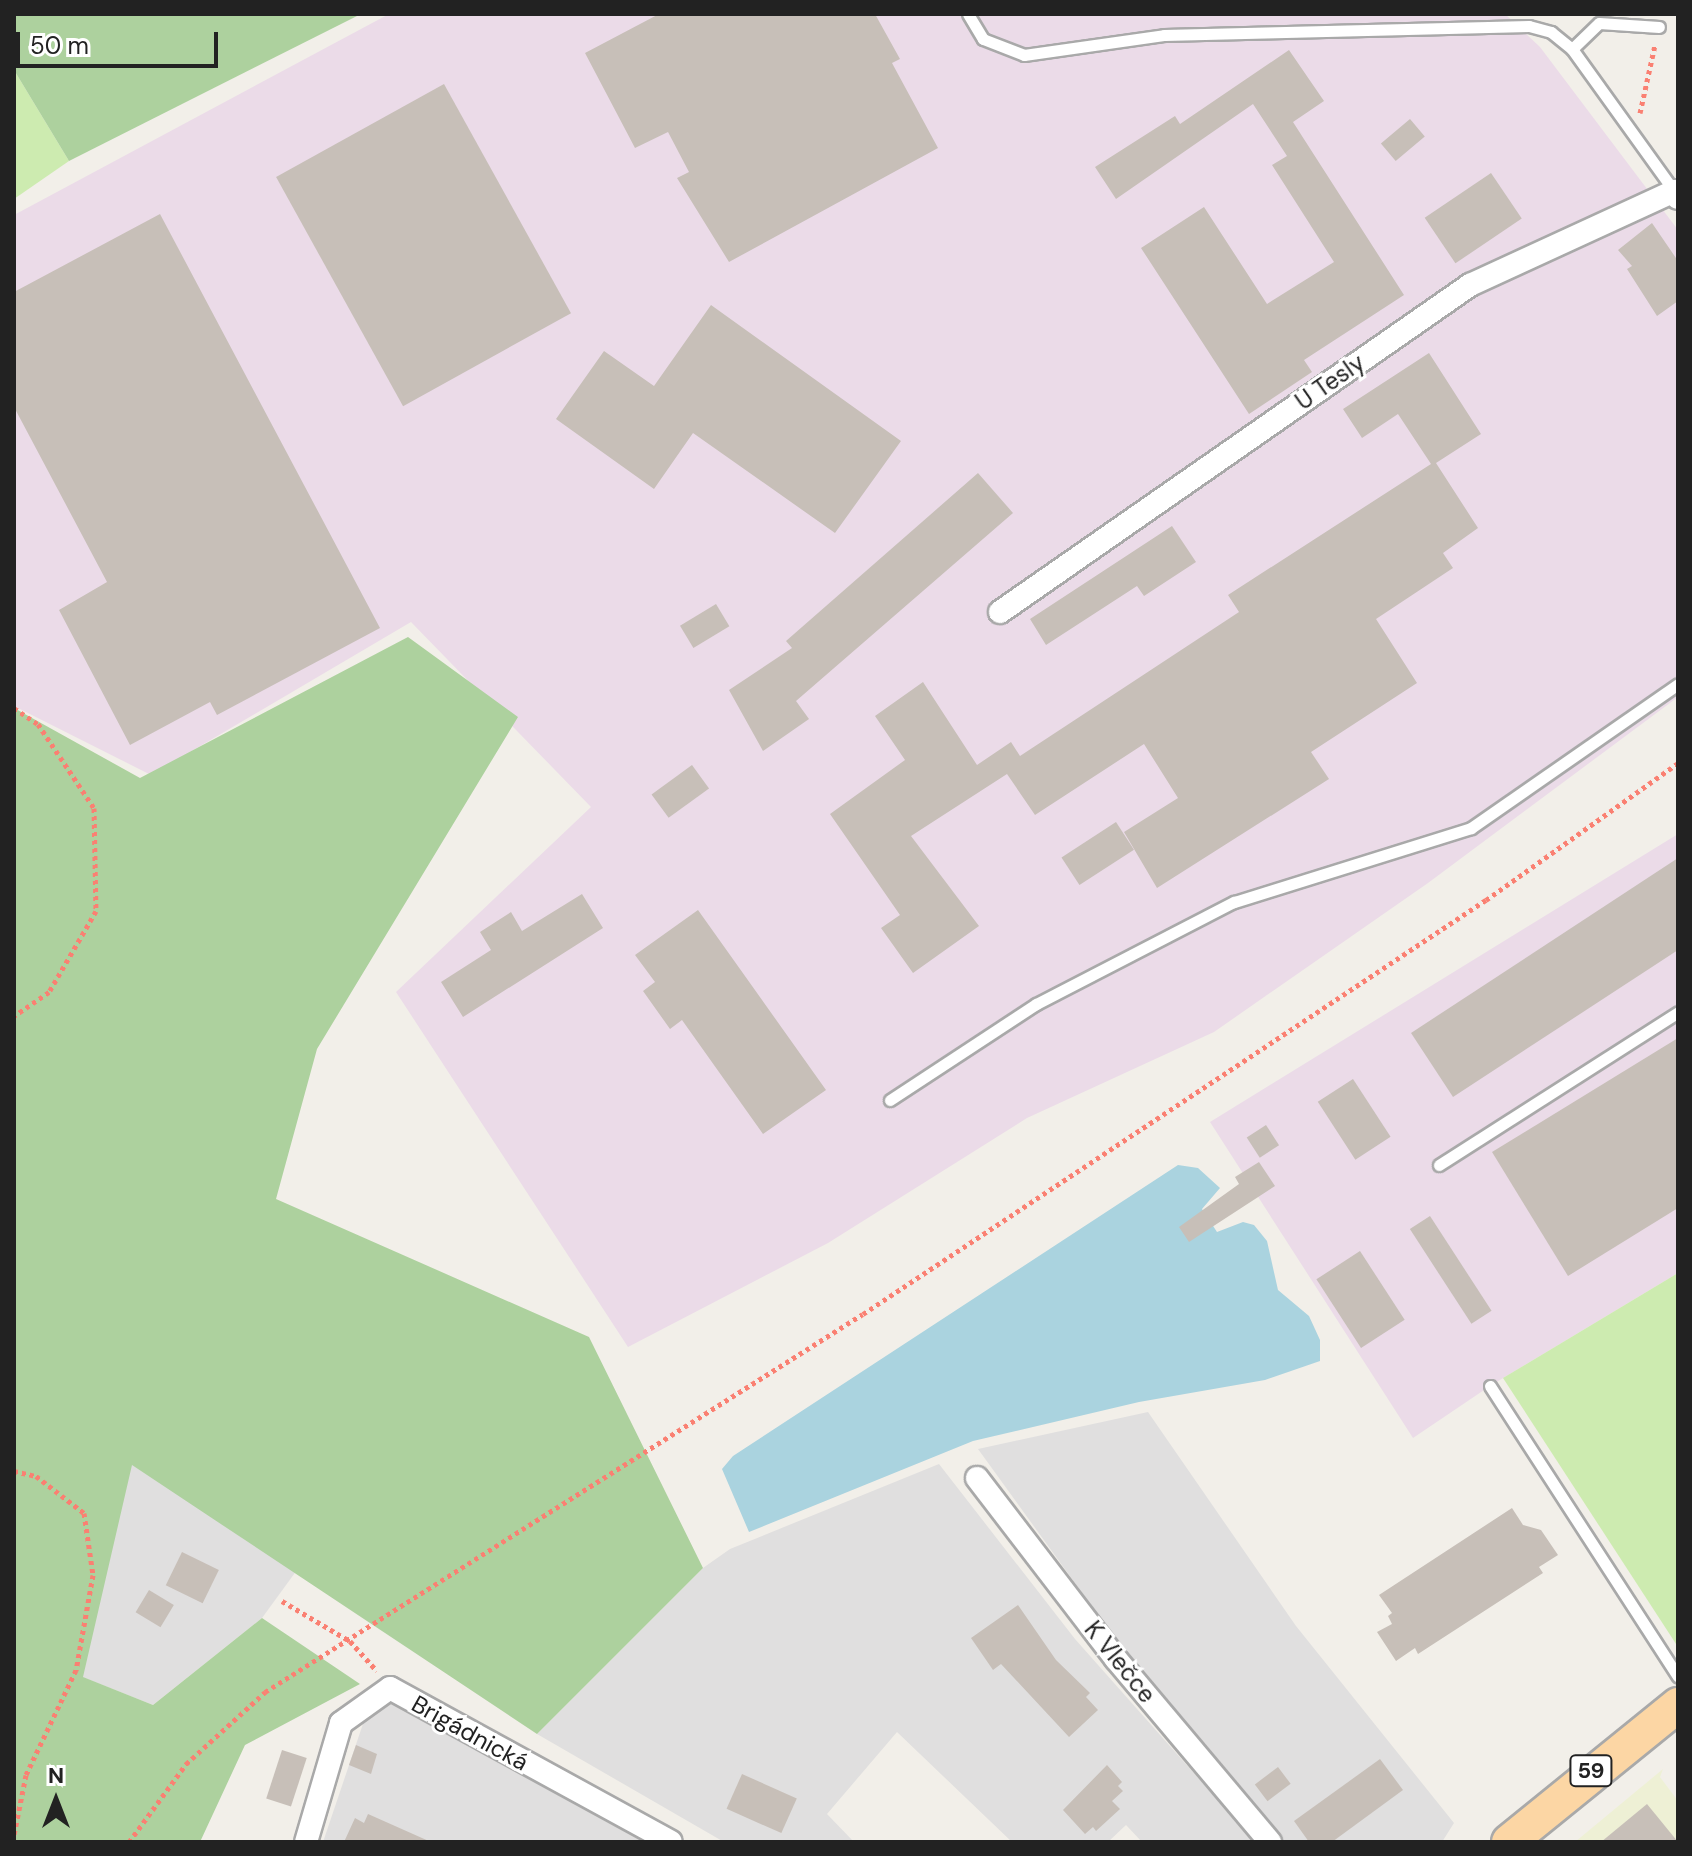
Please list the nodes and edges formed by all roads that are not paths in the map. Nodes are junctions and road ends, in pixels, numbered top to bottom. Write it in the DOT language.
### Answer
graph roads {
  1 [pos="968,14"];
  2 [pos="1597,18"];
  3 [pos="1659,27"];
  4 [pos="1572,49"];
  5 [pos="1676,195"];
  6 [pos="1000,612"];
  7 [pos="1678,684"];
  8 [pos="1678,1012"];
  9 [pos="890,1100"];
  10 [pos="1439,1165"];
  11 [pos="1490,1386"];
  12 [pos="977,1478"];
  13 [pos="1678,1677"];
  14 [pos="1678,1705"];
  15 [pos="306,1842"];
  16 [pos="671,1842"];
  17 [pos="1270,1842"];
  18 [pos="1509,1842"];
  1 -- 4 [label="lane"];
  2 -- 3 [label="lane"];
  2 -- 4 [label="lane"];
  4 -- 5 [label="lane"];
  5 -- 6 [label="street, U Tesly"];
  7 -- 9 [label="lane"];
  8 -- 10 [label="lane"];
  11 -- 13 [label="lane"];
  12 -- 17 [label="street, K Vlečce"];
  14 -- 18 [label="main road, 59"];
  15 -- 16 [label="street, Brigádnická"];
}
